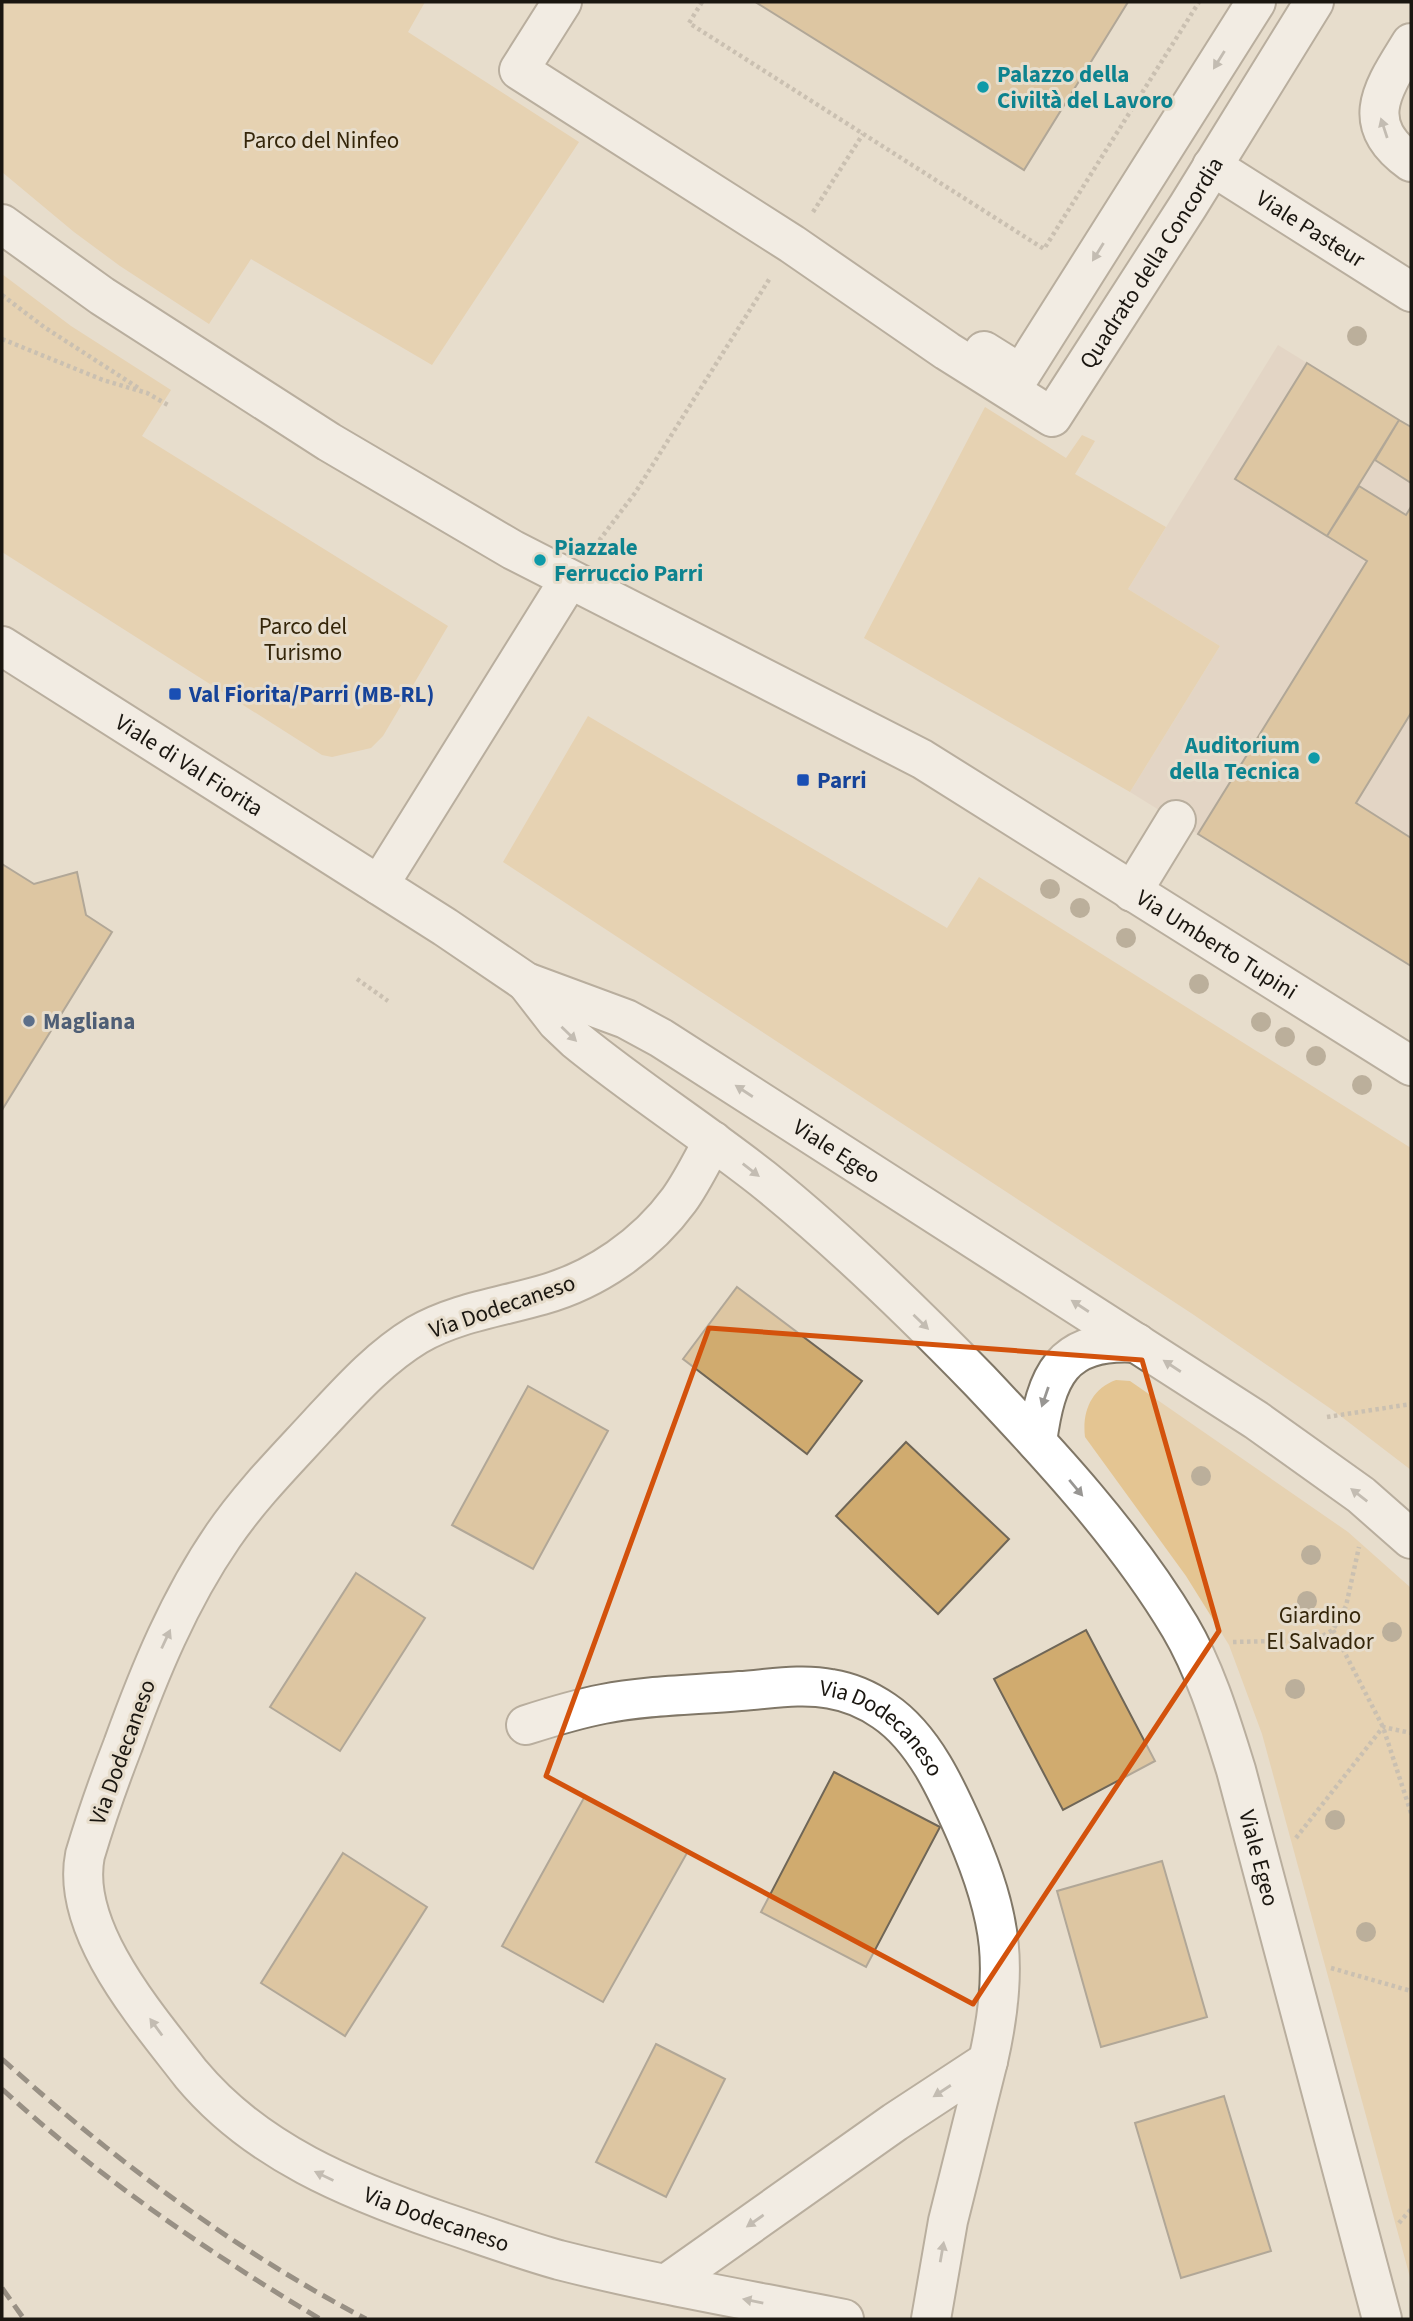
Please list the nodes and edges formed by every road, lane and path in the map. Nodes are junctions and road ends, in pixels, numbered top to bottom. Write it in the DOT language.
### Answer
graph roads {
  1 [pos="562,2"];
  2 [pos="702,2"];
  3 [pos="1199,2"];
  4 [pos="1256,2"];
  5 [pos="1314,2"];
  6 [pos="1411,43"];
  7 [pos="863,134"];
  8 [pos="1411,162"];
  9 [pos="1212,166"];
  10 [pos="811,215"];
  11 [pos="2,224"];
  12 [pos="775,270"];
  13 [pos="1411,292"];
  14 [pos="2,295"];
  15 [pos="2,339"];
  16 [pos="957,358"];
  17 [pos="147,393"];
  18 [pos="168,405"];
  19 [pos="569,580"];
  20 [pos="2,646"];
  21 [pos="1176,820"];
  22 [pos="379,885"];
  23 [pos="1132,892"];
  24 [pos="357,979"];
  25 [pos="526,982"];
  26 [pos="388,1001"];
  27 [pos="1411,1066"];
  28 [pos="713,1141"];
  29 [pos="1137,1343"];
  30 [pos="1411,1404"];
  31 [pos="1327,1417"];
  32 [pos="1037,1442"];
  33 [pos="1411,1539"];
  34 [pos="1360,1543"];
  35 [pos="1333,1630"];
  36 [pos="1233,1642"];
  37 [pos="526,1725"];
  38 [pos="1383,1727"];
  39 [pos="1411,1734"];
  40 [pos="1411,1814"];
  41 [pos="1294,1840"];
  42 [pos="1330,1968"];
  43 [pos="1411,1991"];
  44 [pos="988,2061"];
  45 [pos="666,2284"];
  46 [pos="844,2319"];
  47 [pos="932,2319"];
  48 [pos="1382,2319"];
  1 -- 16 [label="street, Quadrato della Concordia"];
  2 -- 7 [label="path"];
  3 -- 7 [label="path"];
  4 -- 16 [label="street, one-way"];
  5 -- 9 [label="street, Quadrato della Concordia"];
  8 -- 6 [label="street, one-way"];
  7 -- 10 [label="path"];
  9 -- 13 [label="street, Viale Pasteur"];
  9 -- 16 [label="street, Quadrato della Concordia"];
  11 -- 19 [label="street"];
  12 -- 19 [label="path"];
  14 -- 17 [label="path"];
  15 -- 17 [label="path"];
  17 -- 18 [label="path"];
  19 -- 22 [label="street"];
  19 -- 23 [label="street, Via Umberto Tupini"];
  20 -- 22 [label="street, Viale di Val Fiorita"];
  21 -- 23 [label="street"];
  22 -- 25 [label="street, Viale Egeo"];
  23 -- 27 [label="street, Via Umberto Tupini"];
  24 -- 26 [label="path"];
  25 -- 28 [label="street, Viale Egeo, one-way"];
  29 -- 25 [label="street, Viale Egeo, one-way"];
  28 -- 32 [label="street, Viale Egeo, one-way"];
  45 -- 28 [label="street, Via Dodecaneso, one-way"];
  29 -- 32 [label="street, one-way"];
  33 -- 29 [label="street, Viale Egeo, one-way"];
  30 -- 31 [label="path"];
  32 -- 48 [label="street, Viale Egeo, one-way"];
  34 -- 35 [label="path"];
  35 -- 36 [label="path"];
  35 -- 38 [label="path"];
  37 -- 44 [label="street, Via Dodecaneso"];
  38 -- 39 [label="path"];
  38 -- 40 [label="path"];
  38 -- 41 [label="path"];
  42 -- 43 [label="path"];
  44 -- 45 [label="street, one-way"];
  47 -- 44 [label="street, Via Dodecaneso, one-way"];
  46 -- 45 [label="street, Via Dodecaneso, one-way"];
}
